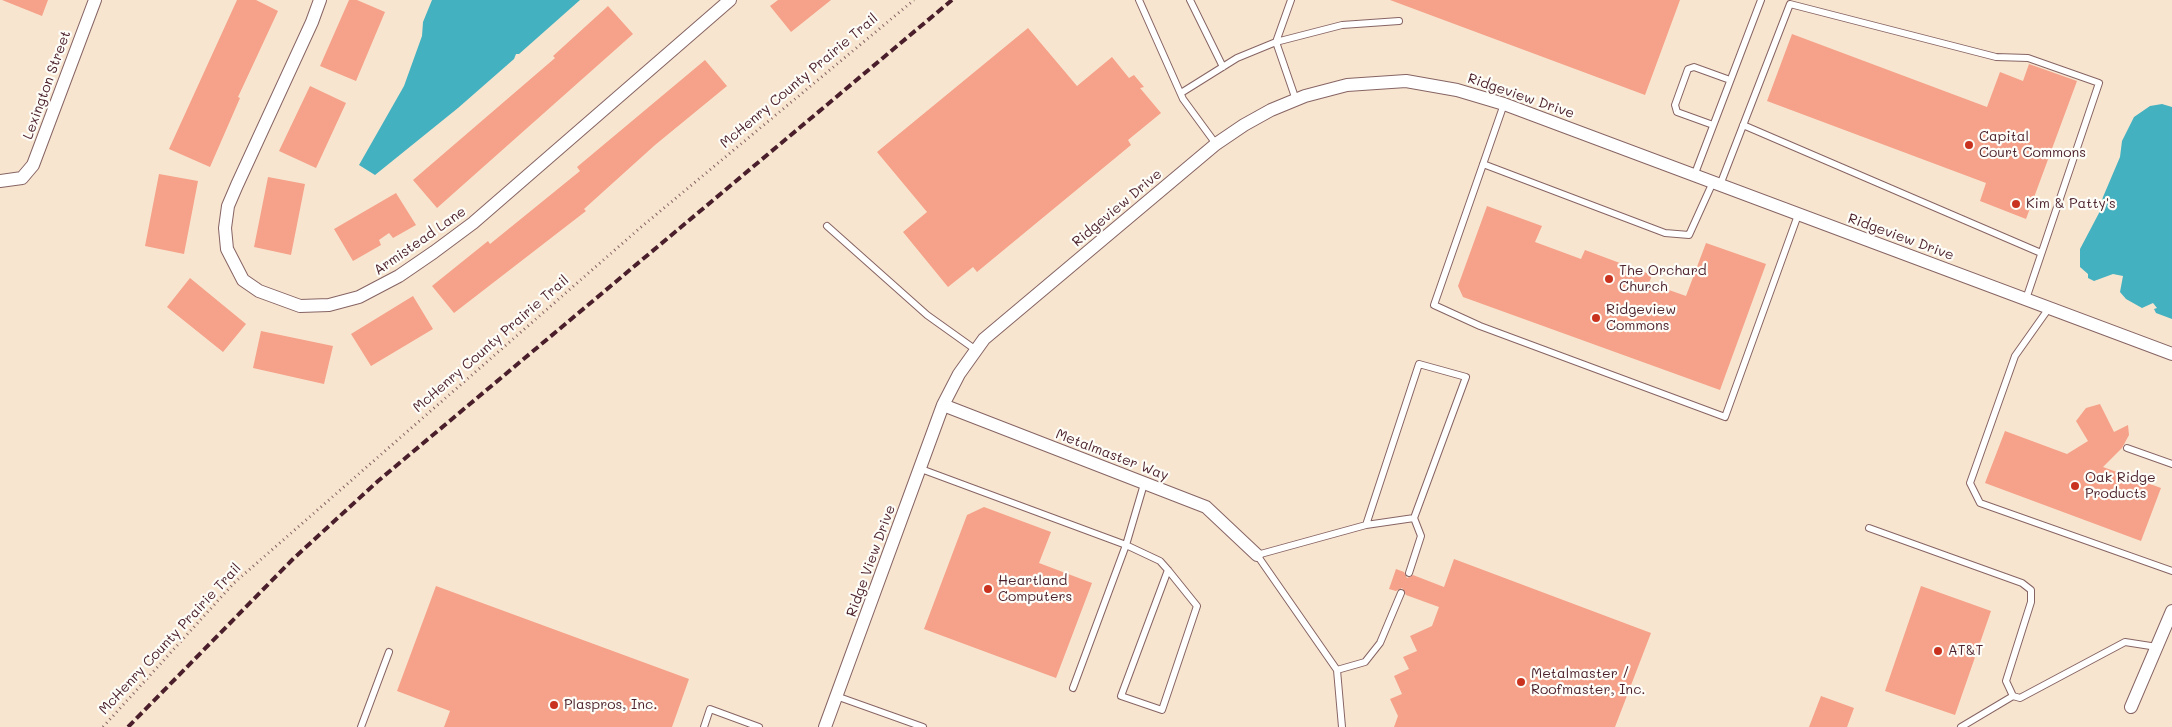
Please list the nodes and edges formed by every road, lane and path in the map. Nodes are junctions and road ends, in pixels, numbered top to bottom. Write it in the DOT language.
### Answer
graph roads {
  1 [pos="95,0"];
  2 [pos="320,0"];
  3 [pos="914,0"];
  4 [pos="1139,0"];
  5 [pos="1190,0"];
  6 [pos="1291,0"];
  7 [pos="1760,0"];
  8 [pos="728,1"];
  9 [pos="1399,21"];
  10 [pos="1276,42"];
  11 [pos="1223,67"];
  12 [pos="1730,80"];
  13 [pos="1181,93"];
  14 [pos="1296,100"];
  15 [pos="1504,104"];
  16 [pos="1714,125"];
  17 [pos="1743,125"];
  18 [pos="1216,144"];
  19 [pos="1482,164"];
  20 [pos="1694,176"];
  21 [pos="0,181"];
  22 [pos="1717,184"];
  23 [pos="1798,215"];
  24 [pos="827,226"];
  25 [pos="2041,253"];
  26 [pos="2026,299"];
  27 [pos="2049,308"];
  28 [pos="976,350"];
  29 [pos="2172,354"];
  30 [pos="943,405"];
  31 [pos="2127,448"];
  32 [pos="2172,464"];
  33 [pos="921,469"];
  34 [pos="1144,484"];
  35 [pos="1414,518"];
  36 [pos="1366,525"];
  37 [pos="1869,528"];
  38 [pos="1126,545"];
  39 [pos="1257,555"];
  40 [pos="1168,570"];
  41 [pos="2172,571"];
  42 [pos="1408,573"];
  43 [pos="1401,593"];
  44 [pos="2172,611"];
  45 [pos="2157,647"];
  46 [pos="389,652"];
  47 [pos="1337,670"];
  48 [pos="1073,688"];
  49 [pos="836,696"];
  50 [pos="2013,696"];
  51 [pos="2131,707"];
  52 [pos="911,725"];
  53 [pos="103,727"];
  54 [pos="361,727"];
  55 [pos="704,727"];
  56 [pos="759,727"];
  57 [pos="825,727"];
  58 [pos="924,727"];
  59 [pos="1342,727"];
  60 [pos="1961,727"];
  1 -- 21 [label="street, Lexington Street"];
  2 -- 8 [label="street, Armistead Lane"];
  3 -- 53 [label="path, McHenry County Prairie Trail"];
  4 -- 13 [label="lane"];
  5 -- 11 [label="lane"];
  6 -- 10 [label="lane"];
  7 -- 12 [label="lane"];
  9 -- 10 [label="lane"];
  10 -- 11 [label="lane"];
  10 -- 14 [label="lane"];
  11 -- 13 [label="lane"];
  12 -- 16 [label="lane"];
  12 -- 16 [label="lane"];
  13 -- 18 [label="lane"];
  14 -- 15 [label="street, Ridgeview Drive"];
  14 -- 18 [label="street, Ridgeview Drive"];
  15 -- 19 [label="lane"];
  15 -- 20 [label="street, Ridgeview Drive"];
  16 -- 20 [label="lane"];
  17 -- 22 [label="lane"];
  17 -- 25 [label="lane"];
  17 -- 25 [label="lane"];
  18 -- 28 [label="street, Ridgeview Drive"];
  19 -- 22 [label="lane"];
  19 -- 23 [label="lane"];
  20 -- 22 [label="street, Ridgeview Drive"];
  22 -- 23 [label="street, Ridgeview Drive"];
  23 -- 26 [label="street, Ridgeview Drive"];
  24 -- 28 [label="lane"];
  25 -- 26 [label="lane"];
  26 -- 27 [label="street, Ridgeview Drive"];
  27 -- 29 [label="street, Ridgeview Drive"];
  27 -- 41 [label="lane"];
  28 -- 30 [label="street, Ridgeview Drive"];
  30 -- 33 [label="street, Ridge View Drive"];
  30 -- 34 [label="street, Metalmaster Way"];
  31 -- 32 [label="lane"];
  33 -- 38 [label="lane"];
  33 -- 49 [label="street, Ridge View Drive"];
  34 -- 38 [label="lane"];
  34 -- 39 [label="street, Metalmaster Way"];
  35 -- 36 [label="lane"];
  35 -- 36 [label="lane"];
  35 -- 42 [label="lane"];
  36 -- 39 [label="lane"];
  37 -- 50 [label="lane"];
  38 -- 40 [label="lane"];
  38 -- 48 [label="lane"];
  39 -- 47 [label="lane"];
  40 -- 40 [label="lane"];
  43 -- 47 [label="lane"];
  44 -- 45 [label="street"];
  45 -- 50 [label="lane"];
  45 -- 51 [label="street"];
  46 -- 54 [label="lane"];
  47 -- 59 [label="lane"];
  49 -- 52 [label="lane"];
  49 -- 57 [label="street, Ridge View Drive"];
  50 -- 60 [label="lane"];
  52 -- 58 [label="lane"];
  55 -- 56 [label="lane"];
}
